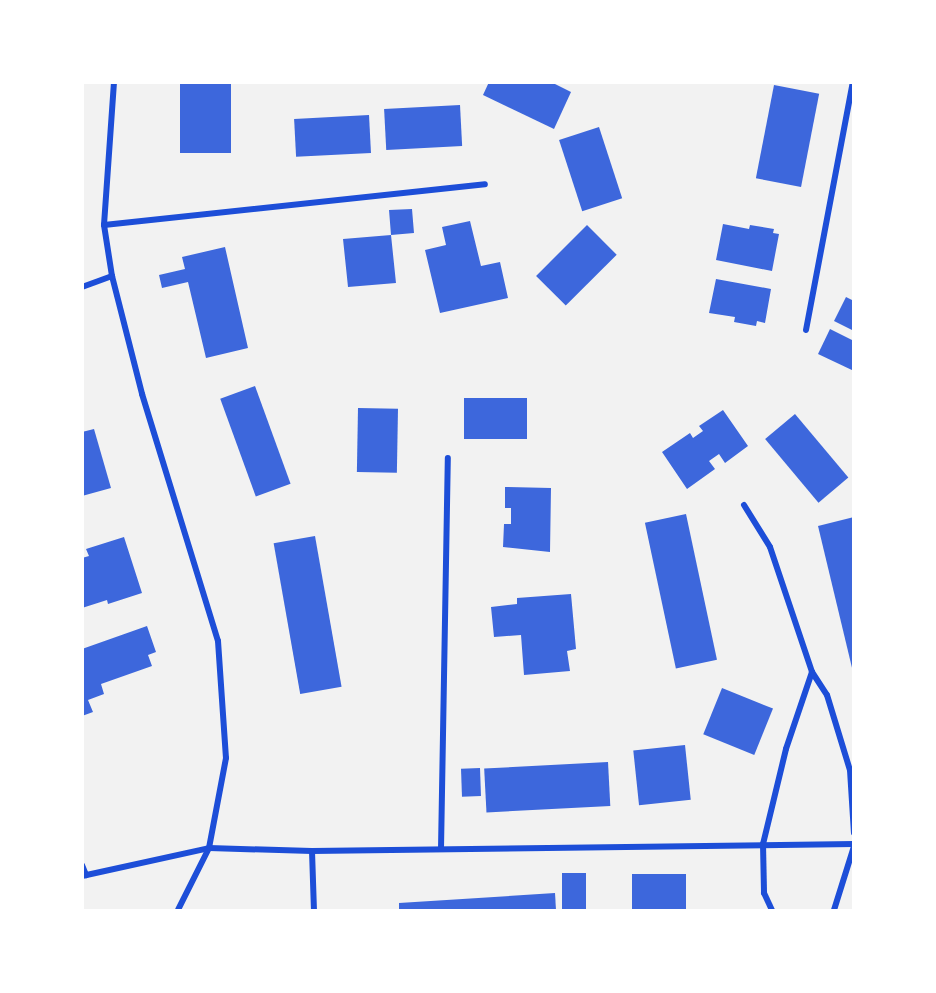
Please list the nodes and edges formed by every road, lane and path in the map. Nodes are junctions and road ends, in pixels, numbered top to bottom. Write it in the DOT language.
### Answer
graph roads {
  1 [pos="114,82"];
  2 [pos="853,82"];
  3 [pos="485,184"];
  4 [pos="104,225"];
  5 [pos="112,276"];
  6 [pos="82,286"];
  7 [pos="806,330"];
  8 [pos="448,458"];
  9 [pos="744,505"];
  10 [pos="812,672"];
  11 [pos="854,833"];
  12 [pos="763,844"];
  13 [pos="854,845"];
  14 [pos="209,848"];
  15 [pos="441,849"];
  16 [pos="312,851"];
  17 [pos="82,865"];
  18 [pos="84,875"];
  19 [pos="178,910"];
  20 [pos="314,910"];
  21 [pos="772,910"];
  22 [pos="834,910"];
  1 -- 4 [label="street"];
  2 -- 7 [label="street"];
  3 -- 4 [label="street"];
  4 -- 5 [label="street"];
  5 -- 6 [label="street"];
  5 -- 14 [label="street"];
  8 -- 15 [label="street"];
  9 -- 10 [label="street"];
  10 -- 11 [label="street"];
  10 -- 12 [label="street"];
  12 -- 13 [label="street"];
  12 -- 15 [label="street"];
  12 -- 21 [label="street"];
  13 -- 22 [label="street"];
  14 -- 16 [label="street"];
  14 -- 18 [label="street"];
  14 -- 19 [label="street"];
  15 -- 16 [label="street"];
  16 -- 20 [label="street"];
  17 -- 18 [label="street"];
}
